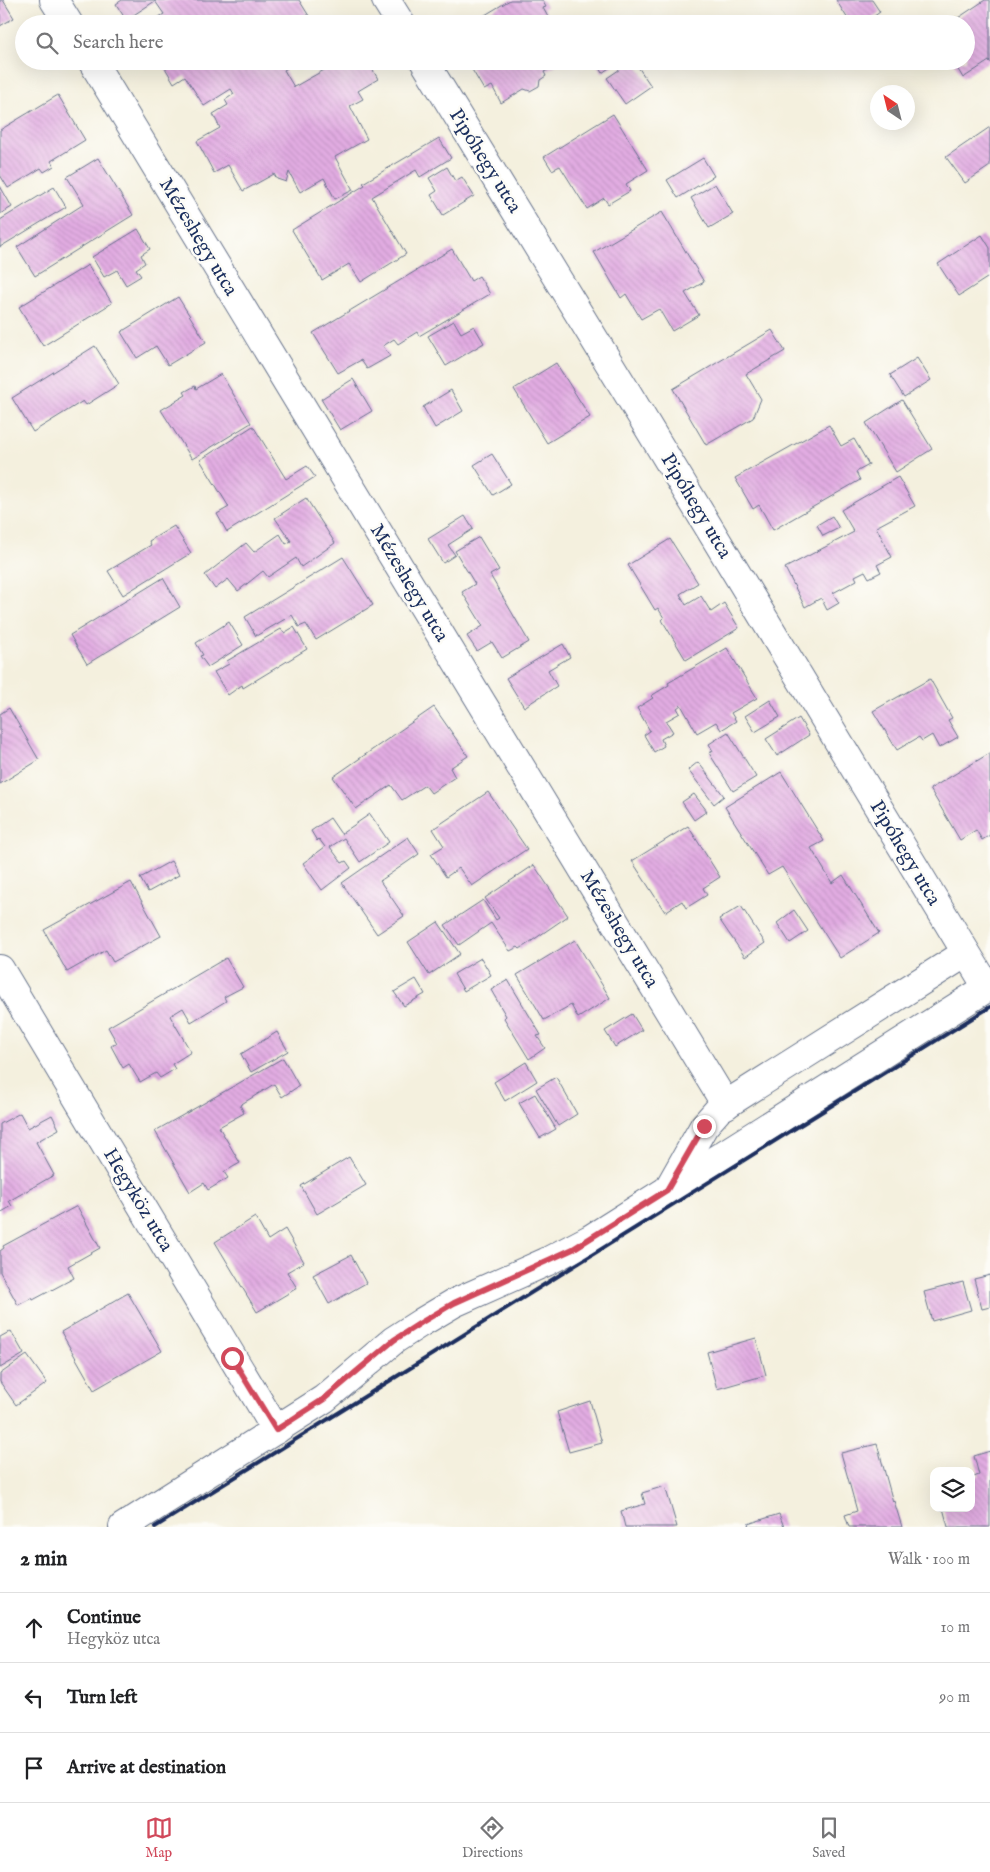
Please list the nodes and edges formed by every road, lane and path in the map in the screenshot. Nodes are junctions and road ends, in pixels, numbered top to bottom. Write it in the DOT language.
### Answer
graph roads {
  1 [pos="386,0"];
  2 [pos="395,15"];
  3 [pos="97,70"];
  4 [pos="430,70"];
  5 [pos="966,953"];
  6 [pos="0,969"];
  7 [pos="989,986"];
  8 [pos="726,1105"];
  9 [pos="667,1190"];
  10 [pos="276,1430"];
  11 [pos="123,1527"];
  1 -- 2 [label="street"];
  3 -- 8 [label="street, Mézeshegy utca"];
  4 -- 5 [label="street, Pipóhegy utca"];
  5 -- 7 [label="street, Pipóhegy utca"];
  5 -- 8 [label="street"];
  6 -- 10 [label="street, Hegyköz utca"];
  7 -- 9 [label="street"];
  8 -- 9 [label="street"];
  9 -- 10 [label="street"];
  10 -- 11 [label="street"];
}
